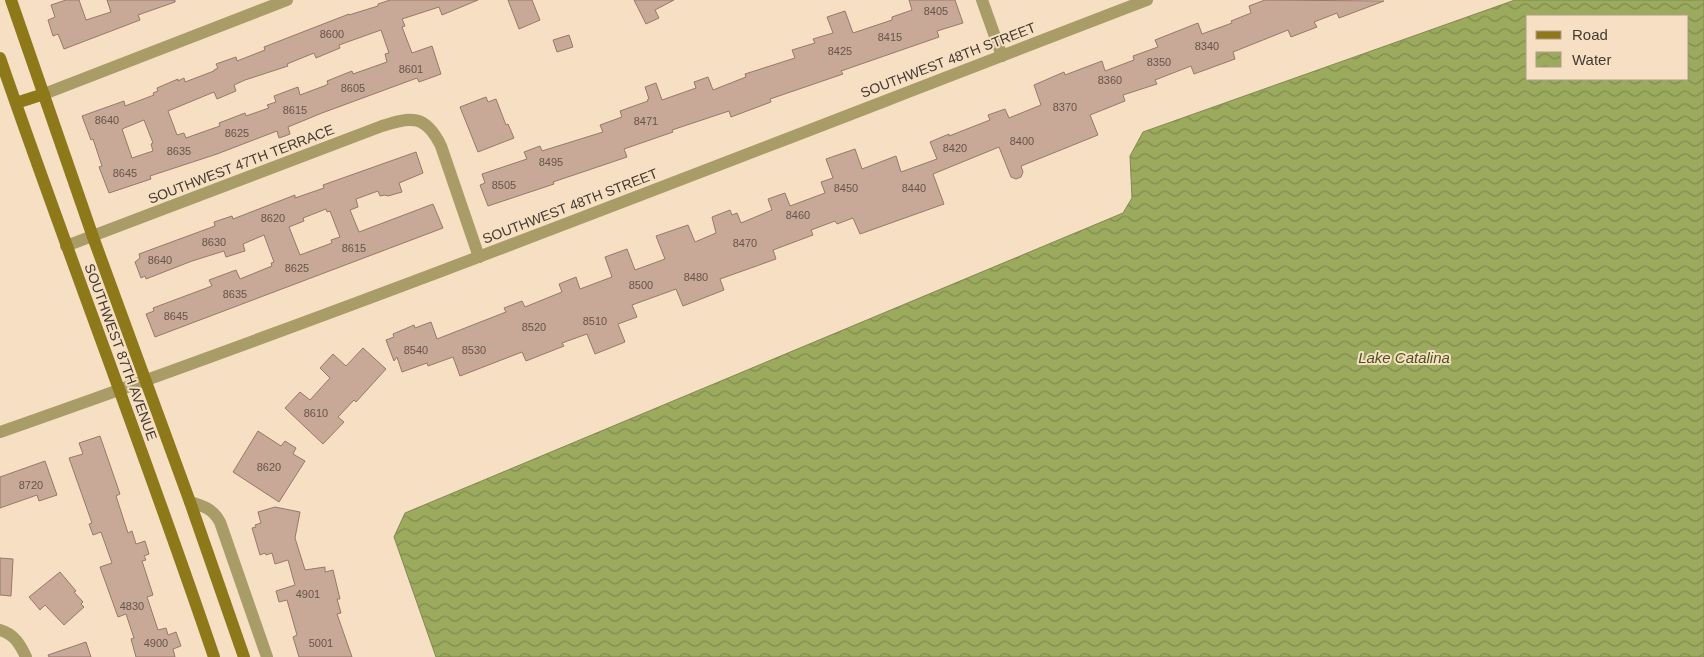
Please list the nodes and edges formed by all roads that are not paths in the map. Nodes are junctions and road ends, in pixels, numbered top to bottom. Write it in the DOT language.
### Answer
graph roads {
  1 [pos="11,0"];
  2 [pos="287,0"];
  3 [pos="982,0"];
  4 [pos="1147,0"];
  5 [pos="1002,56"];
  6 [pos="0,58"];
  7 [pos="44,94"];
  8 [pos="16,103"];
  9 [pos="93,237"];
  10 [pos="66,246"];
  11 [pos="479,257"];
  12 [pos="146,381"];
  13 [pos="120,390"];
  14 [pos="0,432"];
  15 [pos="190,502"];
  16 [pos="3,631"];
  17 [pos="26,657"];
  18 [pos="214,657"];
  19 [pos="244,657"];
  20 [pos="267,657"];
  1 -- 7 [label="main road, SOUTHWEST 87TH AVENUE"];
  2 -- 7 [label="street"];
  3 -- 5 [label="street"];
  4 -- 5 [label="street, SOUTHWEST 48TH STREET"];
  5 -- 11 [label="street, SOUTHWEST 48TH STREET"];
  6 -- 8 [label="main road, SOUTHWEST 87TH AVENUE"];
  7 -- 8 [label="main road"];
  7 -- 9 [label="main road, SOUTHWEST 87TH AVENUE"];
  8 -- 10 [label="main road, SOUTHWEST 87TH AVENUE"];
  9 -- 10 [label="street, SOUTHWEST 47TH TERRACE"];
  9 -- 11 [label="street, SOUTHWEST 47TH TERRACE"];
  9 -- 12 [label="main road, SOUTHWEST 87TH AVENUE"];
  10 -- 13 [label="main road, SOUTHWEST 87TH AVENUE"];
  11 -- 12 [label="street, SOUTHWEST 48TH STREET"];
  12 -- 13 [label="street, SOUTHWEST 48TH STREET"];
  12 -- 15 [label="main road, SOUTHWEST 87TH AVENUE"];
  13 -- 14 [label="street, SOUTHWEST 48TH STREET"];
  13 -- 18 [label="main road, SOUTHWEST 87TH AVENUE"];
  15 -- 19 [label="main road, SOUTHWEST 87TH AVENUE"];
  15 -- 20 [label="street"];
  16 -- 17 [label="street"];
}
